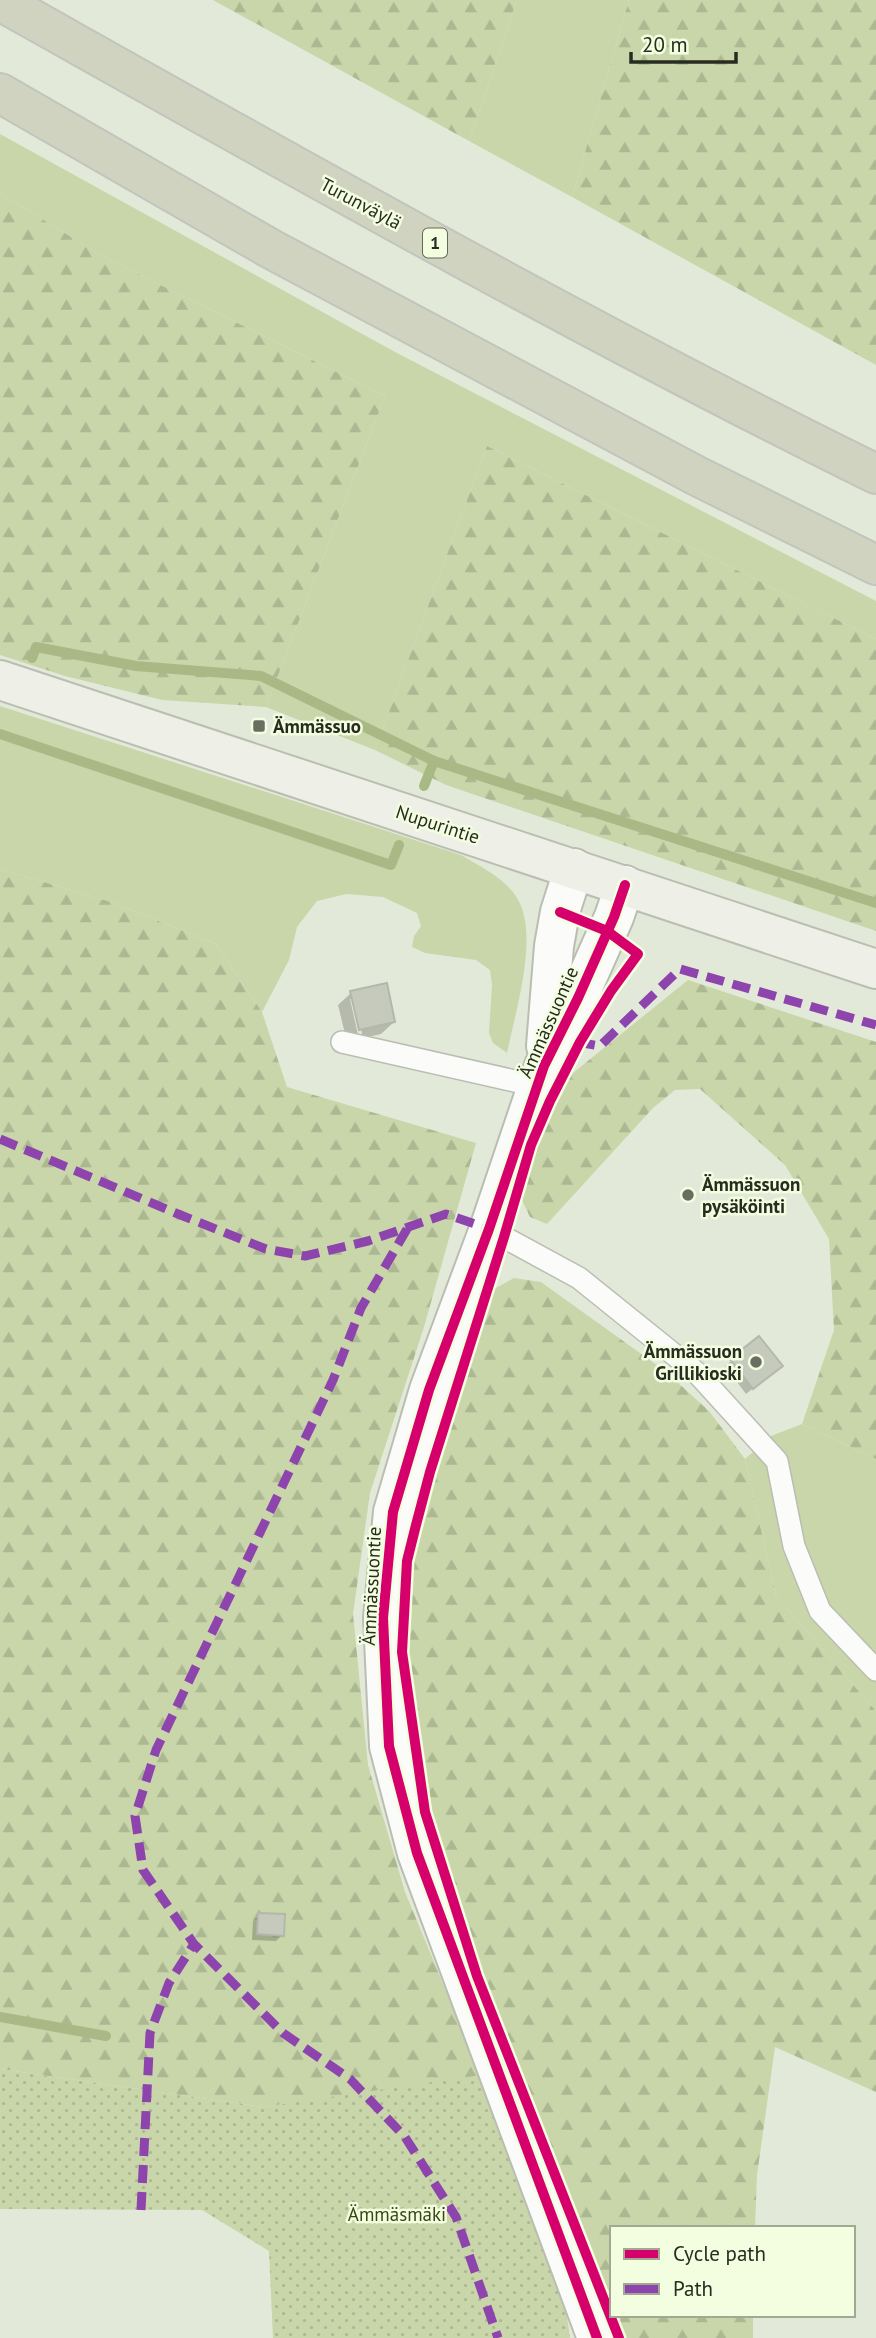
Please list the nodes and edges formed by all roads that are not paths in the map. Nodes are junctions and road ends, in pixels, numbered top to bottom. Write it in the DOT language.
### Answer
graph roads {
  1 [pos="0,1"];
  2 [pos="0,93"];
  3 [pos="876,474"];
  4 [pos="876,565"];
  5 [pos="0,680"];
  6 [pos="574,868"];
  7 [pos="625,885"];
  8 [pos="876,969"];
  9 [pos="342,1042"];
  10 [pos="541,1076"];
  11 [pos="489,1229"];
  12 [pos="876,1670"];
  13 [pos="597,2338"];
  1 -- 3 [label="highway, Turunväylä / 1"];
  2 -- 4 [label="highway"];
  5 -- 6 [label="main road, Nupurintie"];
  6 -- 7 [label="main road, Nupurintie"];
  6 -- 10 [label="street, Ämmässuontie"];
  7 -- 8 [label="main road, Nupurintie"];
  7 -- 10 [label="street, Ämmässuontie"];
  9 -- 10 [label="lane"];
  10 -- 11 [label="street, Ämmässuontie"];
  11 -- 12 [label="lane"];
  11 -- 13 [label="street, Ämmässuontie"];
}
